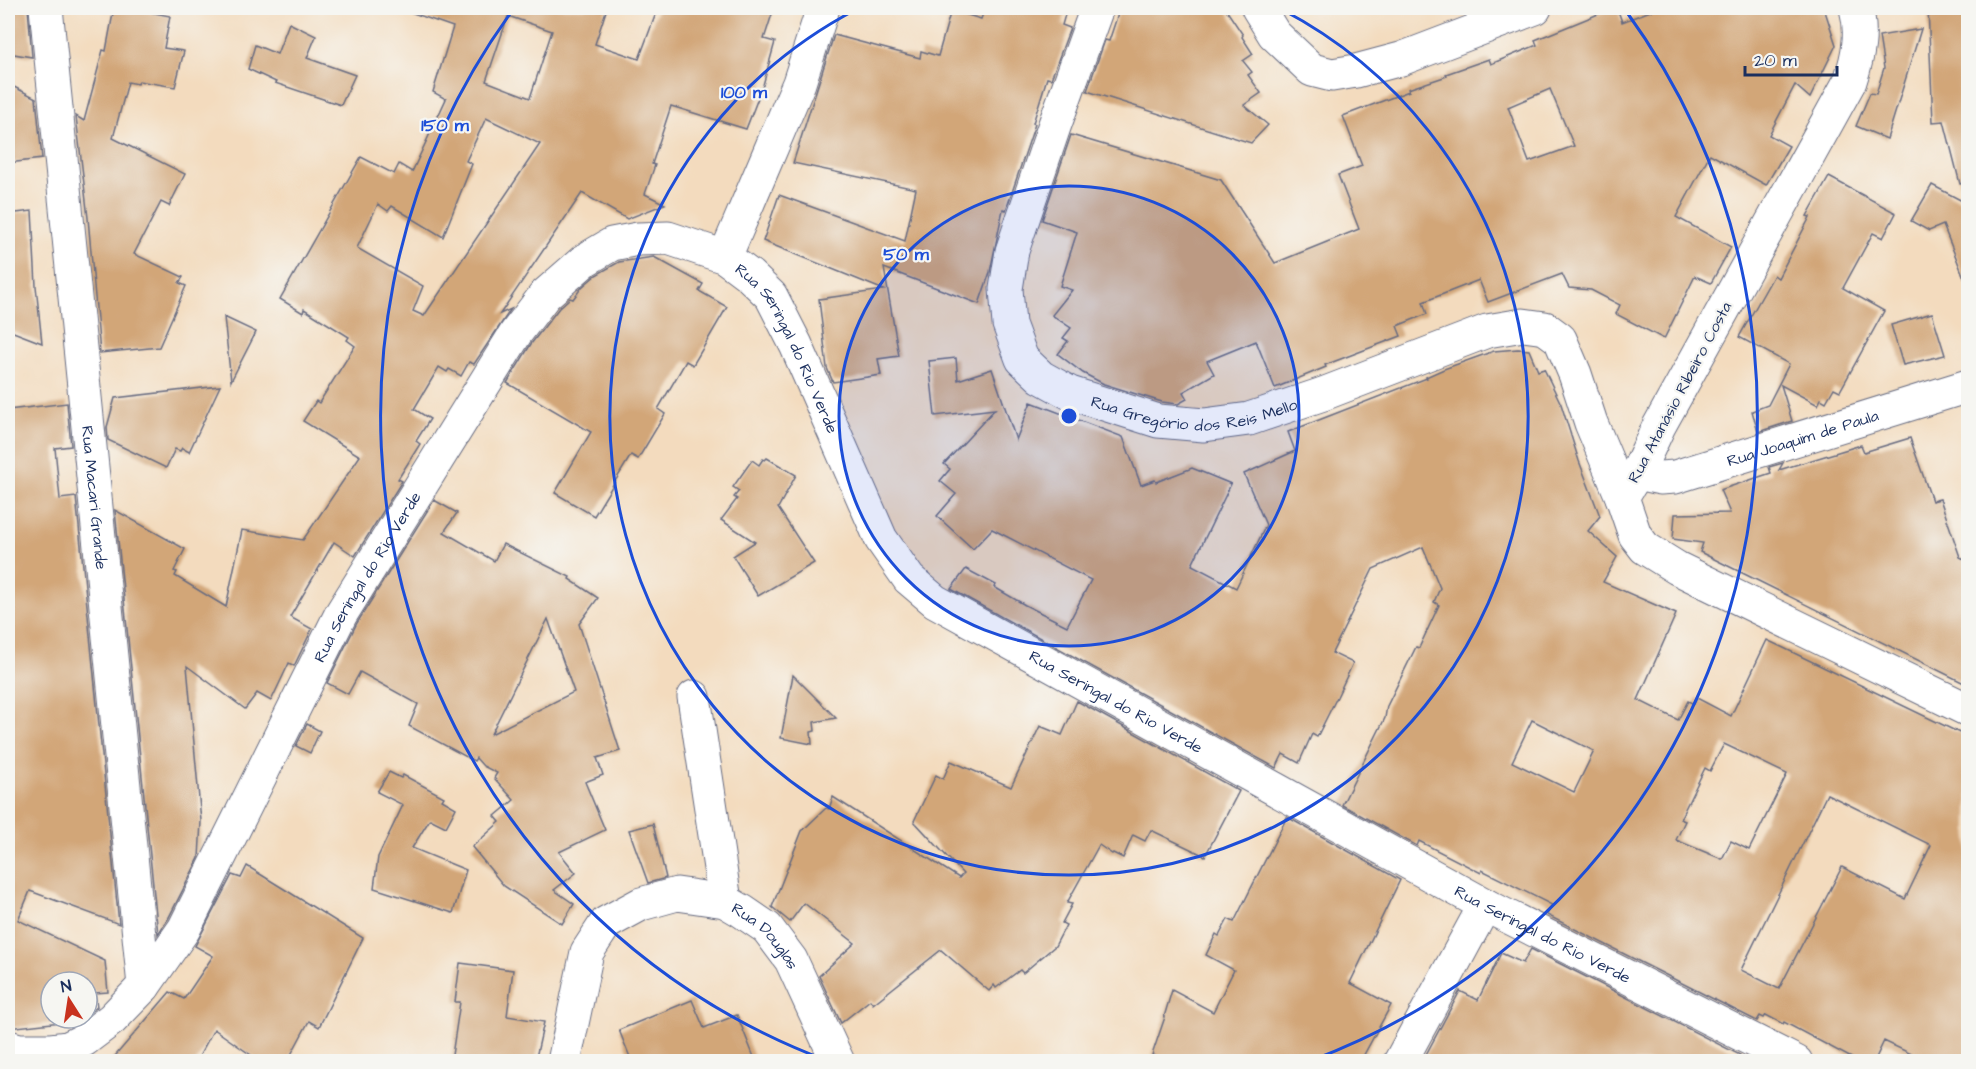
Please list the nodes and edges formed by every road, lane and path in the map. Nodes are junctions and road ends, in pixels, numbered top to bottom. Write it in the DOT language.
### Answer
graph roads {
  1 [pos="46,8"];
  2 [pos="824,8"];
  3 [pos="1097,8"];
  4 [pos="1258,8"];
  5 [pos="1535,8"];
  6 [pos="1856,8"];
  7 [pos="725,257"];
  8 [pos="1968,386"];
  9 [pos="1630,485"];
  10 [pos="694,697"];
  11 [pos="1968,710"];
  12 [pos="725,901"];
  13 [pos="1485,905"];
  14 [pos="144,986"];
  15 [pos="8,1047"];
  16 [pos="564,1062"];
  17 [pos="838,1062"];
  18 [pos="1400,1062"];
  19 [pos="1796,1062"];
  1 -- 14 [label="street, Rua Macari Grande"];
  2 -- 7 [label="street"];
  3 -- 9 [label="street, Rua Gregório dos Reis Mello"];
  4 -- 5 [label="street"];
  6 -- 9 [label="street, Rua Atanásio Ribeiro Costa"];
  7 -- 13 [label="street, Rua Seringal do Rio Verde"];
  7 -- 14 [label="street, Rua Seringal do Rio Verde"];
  8 -- 9 [label="street, Rua Joaquim de Paula"];
  9 -- 11 [label="street, Rua Atanásio Ribeiro Costa"];
  10 -- 12 [label="street"];
  12 -- 16 [label="street, Rua Douglas"];
  12 -- 17 [label="street, Rua Douglas"];
  13 -- 18 [label="street"];
  13 -- 19 [label="street, Rua Seringal do Rio Verde"];
  14 -- 15 [label="street, Rua Seringal do Rio Verde"];
}
